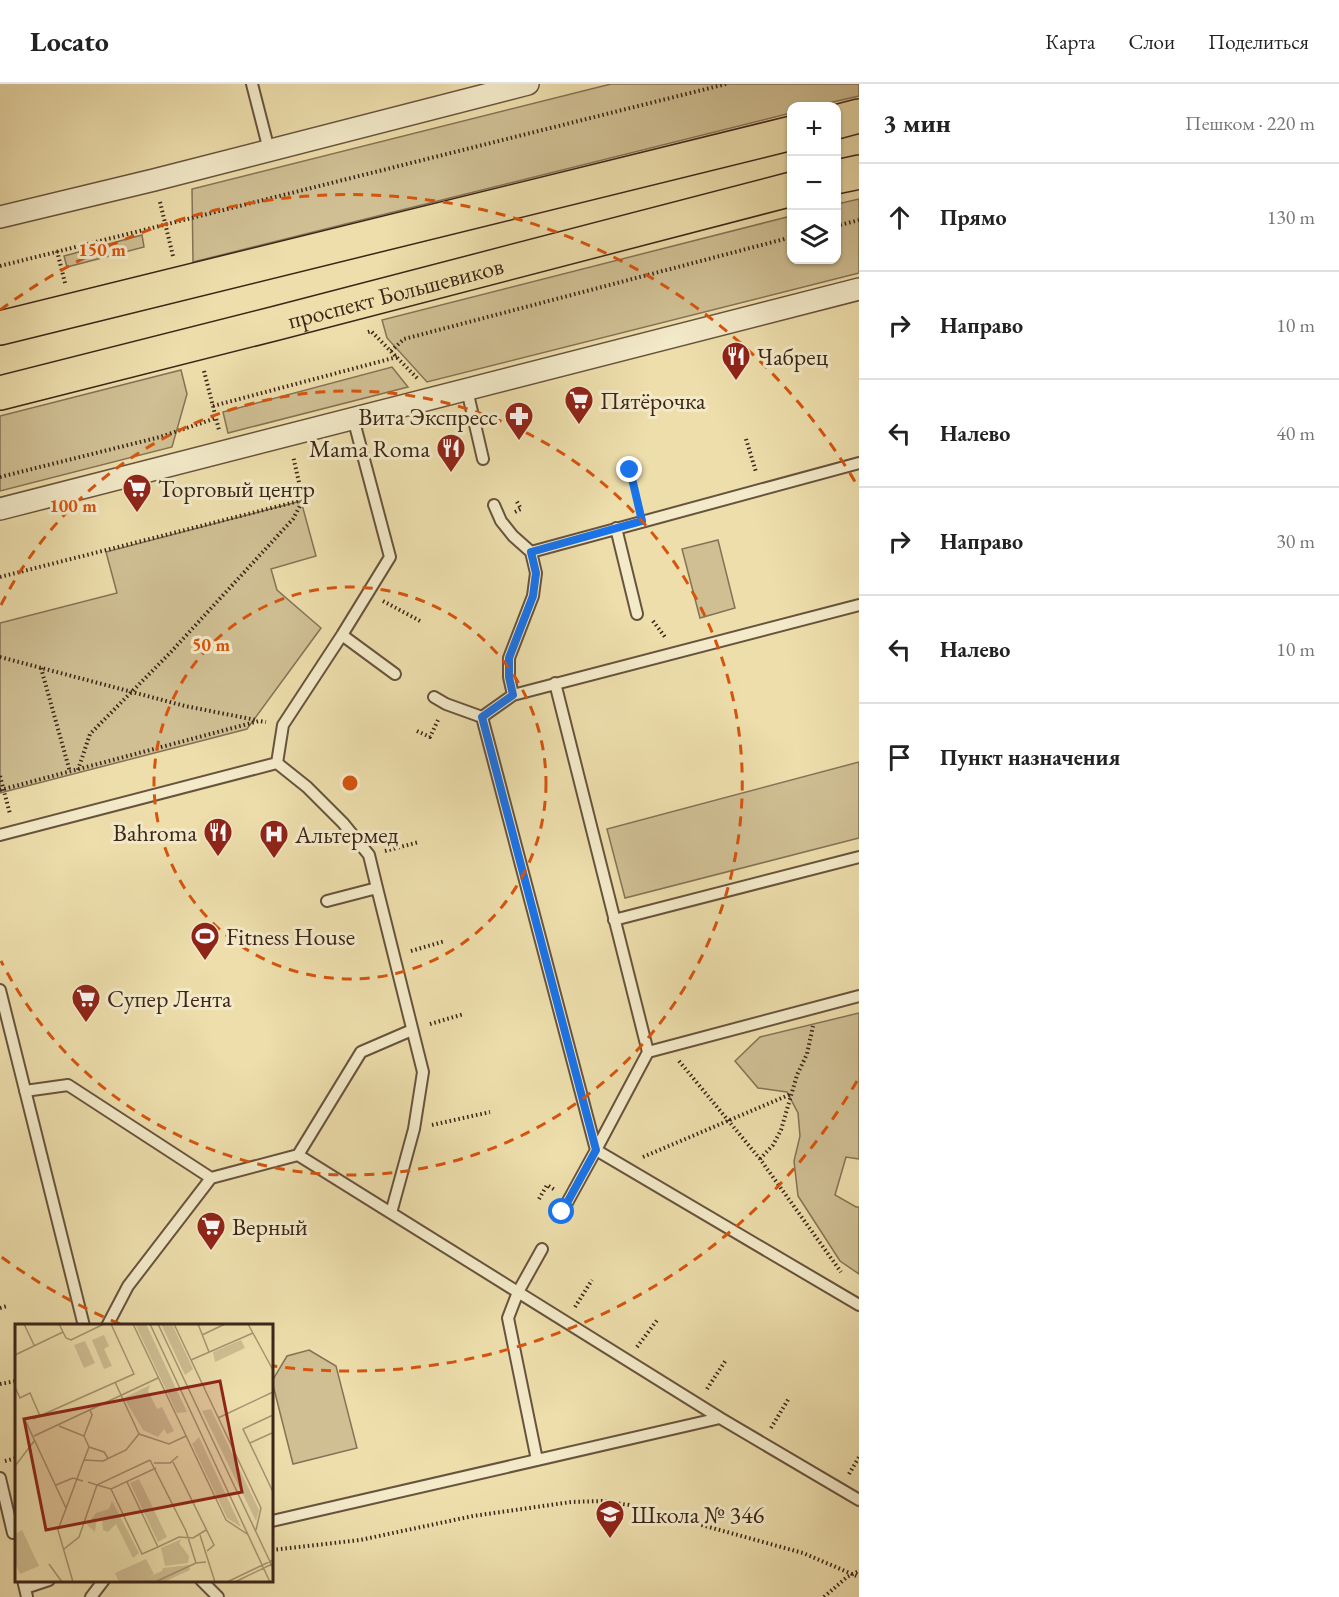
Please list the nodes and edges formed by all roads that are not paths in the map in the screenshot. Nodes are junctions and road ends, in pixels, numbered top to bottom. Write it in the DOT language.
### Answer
graph roads {
  1 [pos="252,84"];
  2 [pos="528,84"];
  3 [pos="859,116"];
  4 [pos="841,121"];
  5 [pos="787,134"];
  6 [pos="269,150"];
  7 [pos="859,172"];
  8 [pos="841,176"];
  9 [pos="787,190"];
  10 [pos="0,217"];
  11 [pos="859,289"];
  12 [pos="0,328"];
  13 [pos="467,390"];
  14 [pos="0,393"];
  15 [pos="354,418"];
  16 [pos="483,459"];
  17 [pos="859,463"];
  18 [pos="494,505"];
  19 [pos="0,509"];
  20 [pos="616,528"];
  21 [pos="531,552"];
  22 [pos="859,605"];
  23 [pos="637,614"];
  24 [pos="342,635"];
  25 [pos="395,674"];
  26 [pos="555,683"];
  27 [pos="513,695"];
  28 [pos="434,697"];
  29 [pos="482,717"];
  30 [pos="278,764"];
  31 [pos="0,835"];
  32 [pos="859,857"];
  33 [pos="377,888"];
  34 [pos="327,901"];
  35 [pos="614,920"];
  36 [pos="0,990"];
  37 [pos="859,996"];
  38 [pos="412,1030"];
  39 [pos="648,1052"];
  40 [pos="25,1091"];
  41 [pos="596,1150"];
  42 [pos="298,1155"];
  43 [pos="211,1178"];
  44 [pos="562,1212"];
  45 [pos="391,1213"];
  46 [pos="542,1249"];
  47 [pos="518,1292"];
  48 [pos="859,1305"];
  49 [pos="83,1324"];
  50 [pos="108,1324"];
  51 [pos="720,1418"];
  52 [pos="537,1460"];
  53 [pos="0,1478"];
  54 [pos="859,1500"];
  55 [pos="273,1521"];
  56 [pos="13,1533"];
  57 [pos="46,1582"];
  58 [pos="103,1582"];
  59 [pos="202,1582"];
  60 [pos="25,1588"];
  61 [pos="91,1597"];
  62 [pos="218,1597"];
  1 -- 6 [label="lane"];
  2 -- 6 [label="street"];
  3 -- 4 [label="main road"];
  5 -- 12 [label="main road"];
  6 -- 10 [label="street"];
  7 -- 8 [label="main road"];
  9 -- 14 [label="main road, проспект Большевиков"];
  11 -- 13 [label="street"];
  13 -- 15 [label="street"];
  13 -- 16 [label="lane"];
  15 -- 19 [label="street"];
  15 -- 24 [label="lane"];
  17 -- 20 [label="lane"];
  18 -- 21 [label="lane"];
  20 -- 21 [label="lane"];
  20 -- 23 [label="lane"];
  21 -- 27 [label="lane"];
  22 -- 26 [label="lane"];
  24 -- 25 [label="lane"];
  24 -- 30 [label="lane"];
  26 -- 27 [label="lane"];
  26 -- 35 [label="lane"];
  27 -- 29 [label="lane"];
  28 -- 29 [label="lane"];
  29 -- 41 [label="lane"];
  30 -- 31 [label="lane"];
  30 -- 33 [label="lane"];
  32 -- 35 [label="lane"];
  33 -- 34 [label="lane"];
  33 -- 38 [label="lane"];
  35 -- 39 [label="lane"];
  36 -- 40 [label="lane"];
  37 -- 39 [label="lane"];
  38 -- 42 [label="lane"];
  38 -- 45 [label="lane"];
  39 -- 41 [label="lane"];
  40 -- 43 [label="lane"];
  40 -- 49 [label="lane"];
  41 -- 44 [label="lane"];
  41 -- 48 [label="lane"];
  42 -- 43 [label="lane"];
  42 -- 45 [label="lane"];
  43 -- 50 [label="lane"];
  45 -- 47 [label="lane"];
  46 -- 47 [label="lane"];
  47 -- 51 [label="lane"];
  47 -- 52 [label="lane"];
  51 -- 52 [label="lane"];
  51 -- 54 [label="lane"];
  52 -- 55 [label="lane"];
  53 -- 56 [label="lane"];
  57 -- 60 [label="lane"];
  58 -- 61 [label="lane"];
  59 -- 62 [label="lane"];
}
